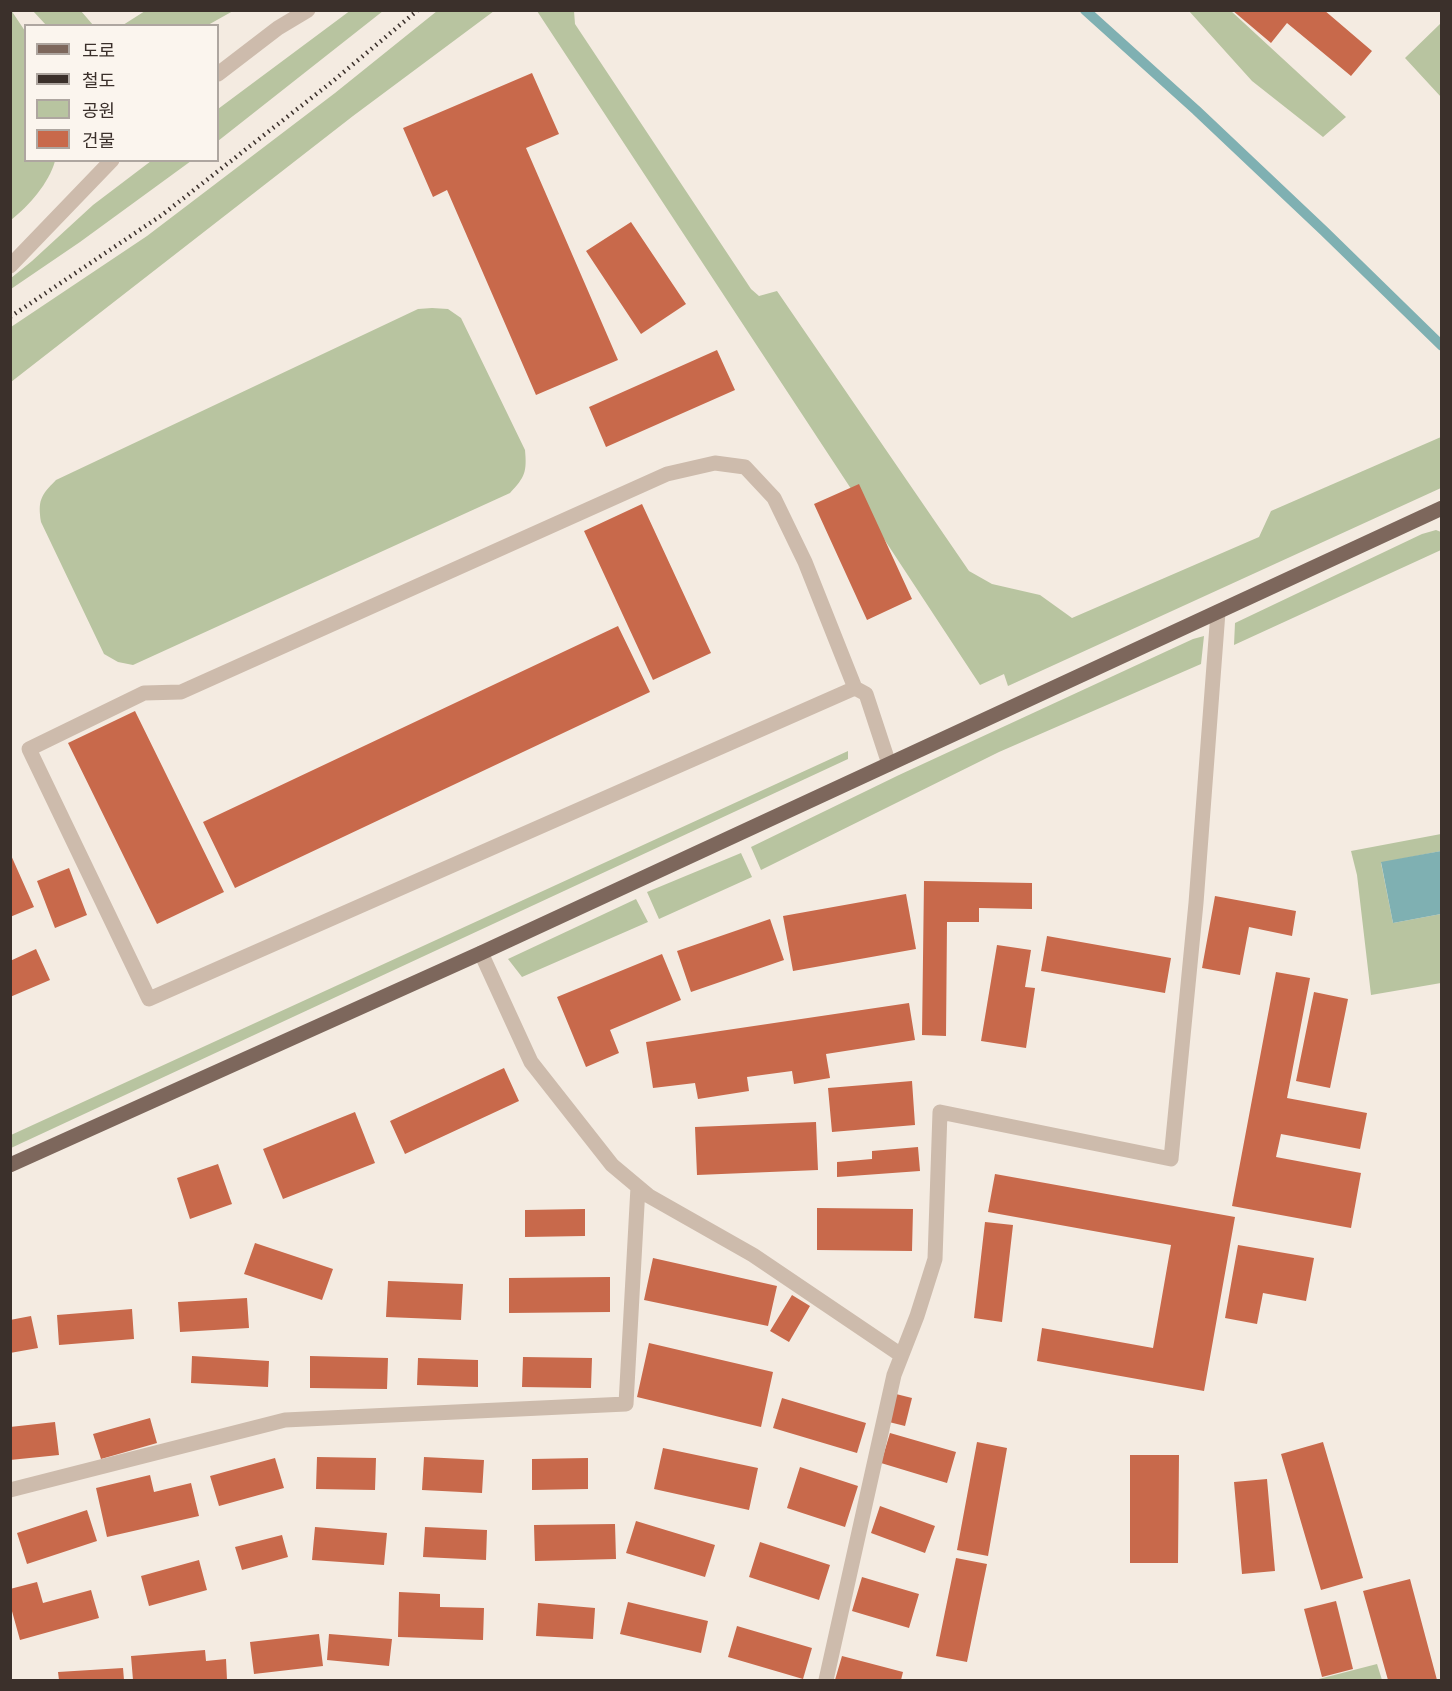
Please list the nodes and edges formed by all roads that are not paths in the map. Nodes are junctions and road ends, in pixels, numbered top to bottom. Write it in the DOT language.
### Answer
graph roads {
  1 [pos="308,10"];
  2 [pos="219,73"];
  3 [pos="110,162"];
  4 [pos="10,266"];
  5 [pos="1442,508"];
  6 [pos="1218,612"];
  7 [pos="855,688"];
  8 [pos="889,764"];
  9 [pos="481,953"];
  10 [pos="10,1166"];
  11 [pos="638,1187"];
  12 [pos="902,1355"];
  13 [pos="10,1490"];
  14 [pos="826,1680"];
  1 -- 2 [label="street"];
  3 -- 4 [label="street"];
  5 -- 6 [label="main road"];
  6 -- 8 [label="main road"];
  6 -- 12 [label="street"];
  7 -- 7 [label="street"];
  7 -- 8 [label="street"];
  8 -- 9 [label="main road"];
  9 -- 10 [label="main road"];
  9 -- 11 [label="street"];
  11 -- 12 [label="street"];
  11 -- 13 [label="street"];
  12 -- 14 [label="street"];
}
